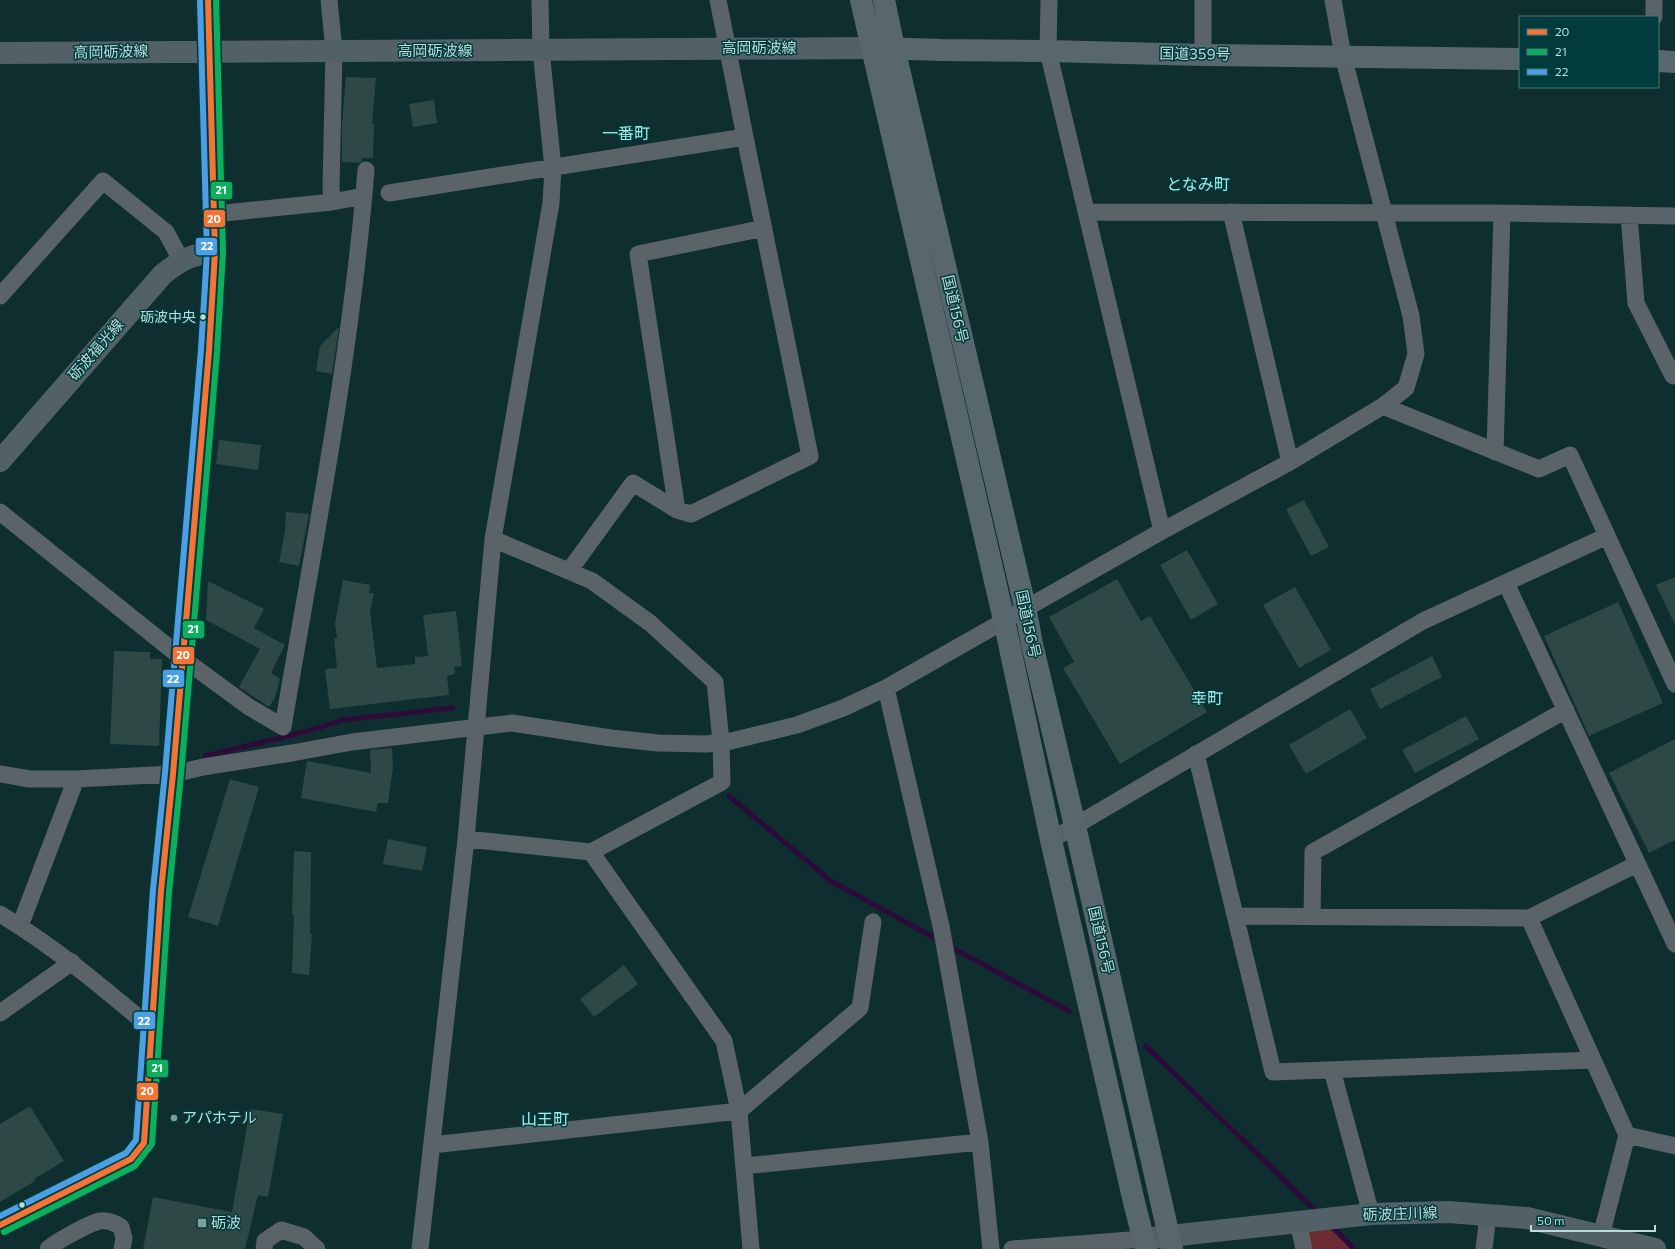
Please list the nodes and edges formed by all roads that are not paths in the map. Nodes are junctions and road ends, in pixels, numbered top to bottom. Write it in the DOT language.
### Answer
graph roads {
  1 [pos="208,0"];
  2 [pos="329,0"];
  3 [pos="540,0"];
  4 [pos="718,0"];
  5 [pos="861,0"];
  6 [pos="884,0"];
  7 [pos="1049,0"];
  8 [pos="1203,0"];
  9 [pos="1333,0"];
  10 [pos="1654,0"];
  11 [pos="1654,16"];
  12 [pos="729,48"];
  13 [pos="871,48"];
  14 [pos="894,48"];
  15 [pos="541,50"];
  16 [pos="1048,50"];
  17 [pos="209,51"];
  18 [pos="334,51"];
  19 [pos="0,53"];
  20 [pos="1203,55"];
  21 [pos="1343,56"];
  22 [pos="1519,59"];
  23 [pos="1659,61"];
  24 [pos="1675,62"];
  25 [pos="745,137"];
  26 [pos="553,168"];
  27 [pos="366,170"];
  28 [pos="389,193"];
  29 [pos="364,196"];
  30 [pos="332,202"];
  31 [pos="1086,212"];
  32 [pos="1231,212"];
  33 [pos="1383,213"];
  34 [pos="1502,213"];
  35 [pos="215,214"];
  36 [pos="1629,215"];
  37 [pos="1675,216"];
  38 [pos="764,228"];
  39 [pos="215,252"];
  40 [pos="181,260"];
  41 [pos="0,296"];
  42 [pos="1675,375"];
  43 [pos="1383,406"];
  44 [pos="1495,452"];
  45 [pos="0,461"];
  46 [pos="1290,462"];
  47 [pos="677,510"];
  48 [pos="0,512"];
  49 [pos="1162,531"];
  50 [pos="1607,536"];
  51 [pos="493,539"];
  52 [pos="569,571"];
  53 [pos="1506,583"];
  54 [pos="1025,607"];
  55 [pos="1004,620"];
  56 [pos="182,658"];
  57 [pos="1675,684"];
  58 [pos="886,688"];
  59 [pos="1566,710"];
  60 [pos="475,726"];
  61 [pos="721,742"];
  62 [pos="1196,754"];
  63 [pos="0,774"];
  64 [pos="173,774"];
  65 [pos="76,779"];
  66 [pos="1075,826"];
  67 [pos="466,839"];
  68 [pos="1051,840"];
  69 [pos="591,852"];
  70 [pos="1637,864"];
  71 [pos="0,914"];
  72 [pos="1235,916"];
  73 [pos="1312,917"];
  74 [pos="1529,918"];
  75 [pos="872,922"];
  76 [pos="20,926"];
  77 [pos="1675,944"];
  78 [pos="72,962"];
  79 [pos="0,1013"];
  80 [pos="151,1028"];
  81 [pos="1593,1060"];
  82 [pos="1332,1070"];
  83 [pos="739,1111"];
  84 [pos="1627,1135"];
  85 [pos="980,1142"];
  86 [pos="432,1145"];
  87 [pos="1675,1146"];
  88 [pos="744,1166"];
  89 [pos="1371,1214"];
  90 [pos="1488,1215"];
  91 [pos="1298,1222"];
  92 [pos="0,1225"];
  93 [pos="1601,1236"];
  94 [pos="1170,1242"];
  95 [pos="1145,1244"];
  96 [pos="314,1248"];
  97 [pos="48,1249"];
  98 [pos="122,1249"];
  99 [pos="264,1249"];
  100 [pos="420,1249"];
  101 [pos="751,1249"];
  102 [pos="991,1249"];
  103 [pos="1012,1249"];
  104 [pos="1304,1249"];
  105 [pos="1484,1249"];
  106 [pos="1655,1249"];
  1 -- 17 [label="main road"];
  2 -- 18 [label="street"];
  3 -- 15 [label="street"];
  4 -- 12 [label="street"];
  5 -- 13 [label="highway, 国道156号"];
  6 -- 14 [label="highway, 国道156号"];
  7 -- 16 [label="street"];
  8 -- 20 [label="street"];
  9 -- 21 [label="street"];
  10 -- 11 [label="street"];
  12 -- 13 [label="main road, 高岡砺波線"];
  12 -- 15 [label="main road, 高岡砺波線"];
  12 -- 25 [label="street"];
  13 -- 14 [label="highway, 国道359号"];
  13 -- 55 [label="highway, 国道156号"];
  14 -- 16 [label="highway, 国道359号"];
  14 -- 54 [label="highway, 国道156号"];
  15 -- 18 [label="main road, 高岡砺波線"];
  15 -- 26 [label="street"];
  16 -- 20 [label="highway, 国道359号"];
  16 -- 31 [label="street"];
  17 -- 18 [label="main road, 高岡砺波線"];
  17 -- 19 [label="main road, 高岡砺波線"];
  17 -- 35 [label="main road"];
  18 -- 30 [label="street"];
  20 -- 21 [label="highway, 国道359号"];
  21 -- 22 [label="highway, 国道359号"];
  21 -- 33 [label="street"];
  23 -- 24 [label="highway"];
  25 -- 26 [label="street"];
  25 -- 38 [label="street"];
  26 -- 28 [label="street"];
  26 -- 51 [label="street"];
  27 -- 29 [label="street"];
  29 -- 30 [label="street"];
  29 -- 56 [label="street"];
  30 -- 35 [label="street"];
  31 -- 32 [label="street"];
  31 -- 49 [label="street"];
  32 -- 33 [label="street"];
  32 -- 46 [label="street"];
  33 -- 34 [label="street"];
  33 -- 43 [label="street"];
  34 -- 36 [label="street"];
  34 -- 44 [label="street"];
  35 -- 39 [label="main road"];
  36 -- 37 [label="street"];
  36 -- 42 [label="street"];
  38 -- 47 [label="street"];
  38 -- 47 [label="street"];
  39 -- 40 [label="main road, 砺波福光線"];
  39 -- 56 [label="street"];
  40 -- 41 [label="street"];
  40 -- 45 [label="main road, 砺波福光線"];
  43 -- 44 [label="street"];
  43 -- 46 [label="street"];
  44 -- 50 [label="street"];
  46 -- 49 [label="street"];
  47 -- 52 [label="street"];
  48 -- 56 [label="street"];
  49 -- 54 [label="street"];
  50 -- 53 [label="street"];
  50 -- 57 [label="street"];
  51 -- 52 [label="street"];
  51 -- 60 [label="street"];
  52 -- 61 [label="street"];
  53 -- 59 [label="street"];
  53 -- 62 [label="street"];
  54 -- 55 [label="street"];
  54 -- 66 [label="highway, 国道156号"];
  55 -- 58 [label="street"];
  55 -- 68 [label="highway, 国道156号"];
  56 -- 64 [label="street"];
  58 -- 61 [label="street"];
  58 -- 85 [label="street"];
  59 -- 70 [label="street"];
  59 -- 73 [label="street"];
  60 -- 61 [label="street"];
  60 -- 64 [label="street"];
  60 -- 67 [label="street"];
  61 -- 69 [label="street"];
  62 -- 66 [label="street"];
  62 -- 72 [label="street"];
  63 -- 65 [label="street"];
  64 -- 65 [label="street"];
  64 -- 80 [label="street"];
  65 -- 76 [label="street"];
  66 -- 68 [label="street"];
  66 -- 94 [label="highway, 国道156号"];
  67 -- 69 [label="street"];
  67 -- 86 [label="street"];
  68 -- 95 [label="highway, 国道156号"];
  69 -- 83 [label="street"];
  70 -- 74 [label="street"];
  70 -- 77 [label="street"];
  71 -- 76 [label="street"];
  72 -- 73 [label="street"];
  72 -- 82 [label="street"];
  73 -- 74 [label="street"];
  74 -- 81 [label="street"];
  75 -- 83 [label="street"];
  76 -- 78 [label="street"];
  78 -- 79 [label="street"];
  78 -- 80 [label="street"];
  80 -- 92 [label="street"];
  81 -- 82 [label="street"];
  81 -- 84 [label="street"];
  82 -- 89 [label="street"];
  83 -- 86 [label="street"];
  83 -- 88 [label="street"];
  84 -- 87 [label="street"];
  84 -- 93 [label="street"];
  85 -- 88 [label="street"];
  85 -- 102 [label="street"];
  86 -- 100 [label="street"];
  88 -- 101 [label="street"];
  89 -- 90 [label="main road, 砺波庄川線"];
  89 -- 91 [label="main road, 砺波庄川線"];
  90 -- 93 [label="main road, 砺波庄川線"];
  90 -- 105 [label="street"];
  91 -- 94 [label="main road, 砺波庄川線"];
  91 -- 104 [label="street"];
  93 -- 106 [label="main road, 砺波庄川線"];
  94 -- 95 [label="main road, 砺波庄川線"];
  95 -- 103 [label="street"];
  96 -- 99 [label="street"];
  97 -- 98 [label="street"];
}
